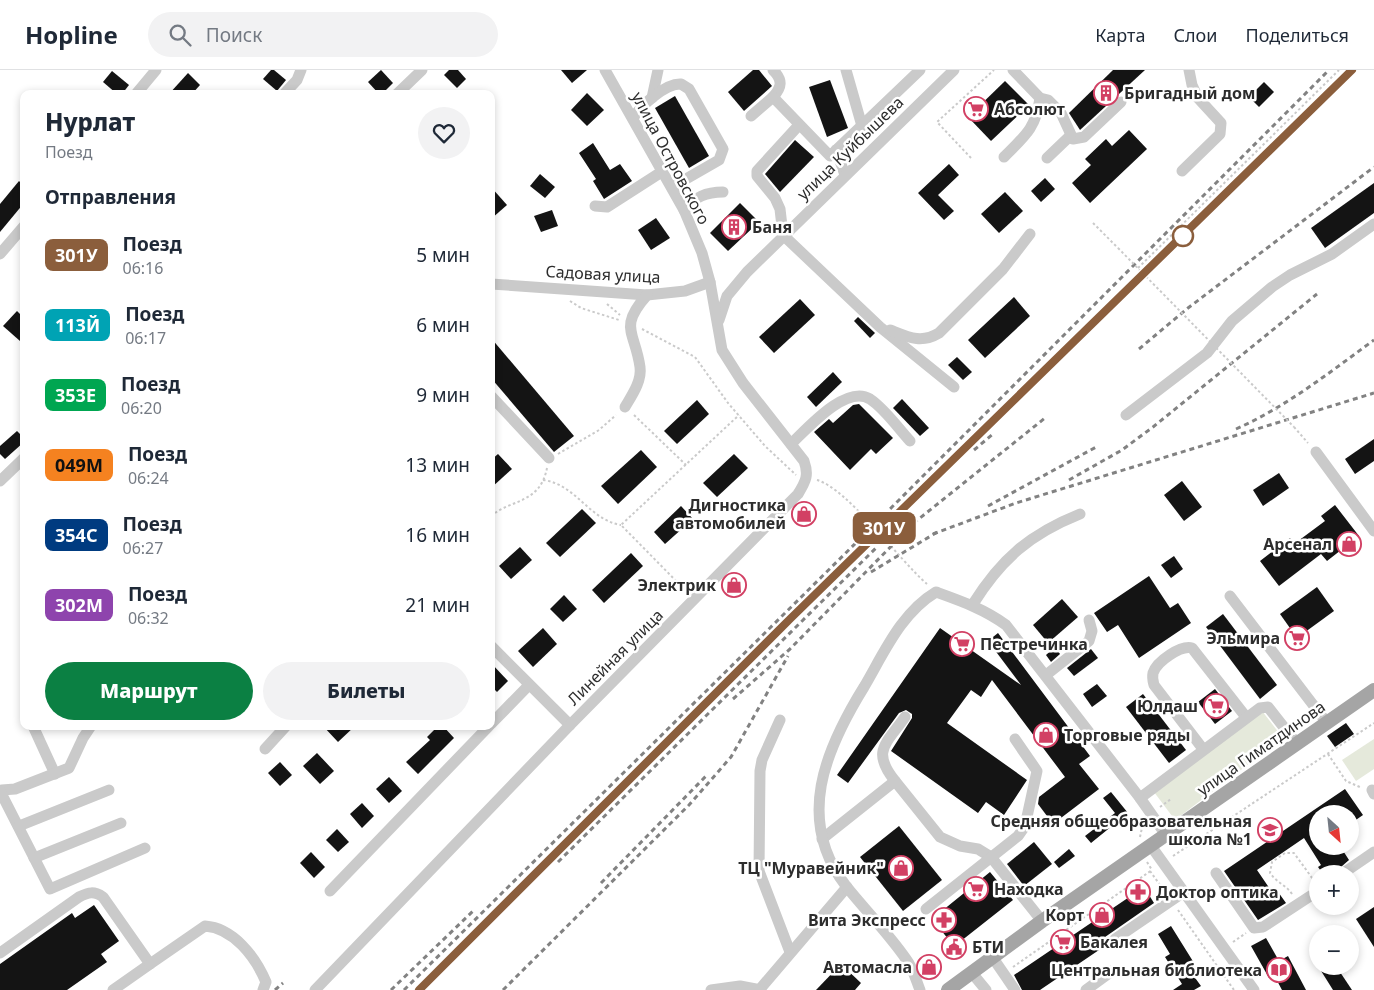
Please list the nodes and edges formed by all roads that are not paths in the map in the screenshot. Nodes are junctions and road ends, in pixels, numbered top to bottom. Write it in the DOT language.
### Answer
graph roads {
  1 [pos="156,70"];
  2 [pos="301,70"];
  3 [pos="422,70"];
  4 [pos="605,70"];
  5 [pos="658,70"];
  6 [pos="773,70"];
  7 [pos="846,70"];
  8 [pos="920,70"];
  9 [pos="954,70"];
  10 [pos="1013,70"];
  11 [pos="1189,70"];
  12 [pos="139,90"];
  13 [pos="288,90"];
  14 [pos="401,90"];
  15 [pos="652,98"];
  16 [pos="773,98"];
  17 [pos="1040,98"];
  18 [pos="1121,102"];
  19 [pos="751,116"];
  20 [pos="632,118"];
  21 [pos="799,125"];
  22 [pos="862,126"];
  23 [pos="1070,136"];
  24 [pos="836,150"];
  25 [pos="1004,157"];
  26 [pos="1047,158"];
  27 [pos="1182,170"];
  28 [pos="663,171"];
  29 [pos="844,175"];
  30 [pos="672,187"];
  31 [pos="723,192"];
  32 [pos="595,206"];
  33 [pos="684,210"];
  34 [pos="1374,224"];
  35 [pos="20,231"];
  36 [pos="1030,234"];
  37 [pos="783,235"];
  38 [pos="0,254"];
  39 [pos="710,282"];
  40 [pos="495,284"];
  41 [pos="647,295"];
  42 [pos="718,321"];
  43 [pos="880,326"];
  44 [pos="954,387"];
  45 [pos="495,400"];
  46 [pos="625,406"];
  47 [pos="1126,414"];
  48 [pos="910,441"];
  49 [pos="791,444"];
  50 [pos="1316,452"];
  51 [pos="549,458"];
  52 [pos="20,462"];
  53 [pos="0,481"];
  54 [pos="1080,514"];
  55 [pos="1374,531"];
  56 [pos="1230,596"];
  57 [pos="973,604"];
  58 [pos="1089,620"];
  59 [pos="495,650"];
  60 [pos="1046,675"];
  61 [pos="530,684"];
  62 [pos="1374,690"];
  63 [pos="905,717"];
  64 [pos="1246,717"];
  65 [pos="495,720"];
  66 [pos="780,720"];
  67 [pos="1327,723"];
  68 [pos="570,725"];
  69 [pos="35,730"];
  70 [pos="89,730"];
  71 [pos="282,730"];
  72 [pos="485,730"];
  73 [pos="1015,739"];
  74 [pos="1297,744"];
  75 [pos="265,749"];
  76 [pos="1203,749"];
  77 [pos="55,774"];
  78 [pos="895,781"];
  79 [pos="1,790"];
  80 [pos="109,790"];
  81 [pos="1140,798"];
  82 [pos="121,822"];
  83 [pos="18,826"];
  84 [pos="1166,835"];
  85 [pos="822,839"];
  86 [pos="1151,846"];
  87 [pos="145,848"];
  88 [pos="1374,852"];
  89 [pos="991,857"];
  90 [pos="34,858"];
  91 [pos="1355,865"];
  92 [pos="1216,873"];
  93 [pos="847,887"];
  94 [pos="330,891"];
  95 [pos="1184,892"];
  96 [pos="1309,897"];
  97 [pos="926,909"];
  98 [pos="1042,921"];
  99 [pos="1115,939"];
  100 [pos="0,952"];
  101 [pos="790,952"];
  102 [pos="993,958"];
  103 [pos="150,964"];
  104 [pos="1112,972"];
  105 [pos="972,973"];
  106 [pos="1250,989"];
  107 [pos="113,990"];
  108 [pos="263,990"];
  109 [pos="315,990"];
  110 [pos="710,990"];
  111 [pos="761,990"];
  112 [pos="920,990"];
  113 [pos="948,990"];
  114 [pos="986,990"];
  115 [pos="1015,990"];
  116 [pos="1086,990"];
  1 -- 12 [label="street"];
  2 -- 13 [label="street"];
  3 -- 14 [label="street"];
  4 -- 20 [label="street, улица Островского"];
  5 -- 15 [label="street"];
  6 -- 16 [label="street"];
  7 -- 22 [label="street"];
  8 -- 22 [label="street"];
  9 -- 29 [label="street, улица Куйбышева"];
  10 -- 17 [label="street"];
  11 -- 27 [label="street"];
  15 -- 20 [label="street"];
  15 -- 30 [label="street"];
  16 -- 19 [label="street"];
  16 -- 21 [label="street"];
  17 -- 23 [label="street"];
  17 -- 25 [label="street"];
  18 -- 23 [label="street"];
  20 -- 28 [label="street, улица Островского"];
  21 -- 24 [label="street"];
  21 -- 37 [label="street"];
  22 -- 24 [label="street"];
  23 -- 26 [label="street"];
  24 -- 29 [label="street"];
  28 -- 30 [label="street, улица Островского"];
  28 -- 32 [label="street"];
  29 -- 37 [label="street, улица Куйбышева"];
  30 -- 33 [label="street, улица Островского"];
  31 -- 33 [label="street"];
  33 -- 39 [label="street, улица Островского"];
  34 -- 47 [label="street"];
  35 -- 38 [label="street"];
  36 -- 43 [label="street"];
  37 -- 42 [label="street, улица Куйбышева"];
  37 -- 43 [label="street"];
  39 -- 41 [label="street, Садовая улица"];
  39 -- 42 [label="street, улица Островского"];
  40 -- 41 [label="street, Садовая улица"];
  41 -- 46 [label="street"];
  42 -- 49 [label="street"];
  43 -- 44 [label="street"];
  45 -- 51 [label="street"];
  48 -- 49 [label="street"];
  49 -- 68 [label="street, Линейная улица"];
  50 -- 55 [label="street"];
  52 -- 53 [label="street"];
  54 -- 57 [label="street"];
  56 -- 67 [label="street"];
  57 -- 60 [label="street"];
  57 -- 85 [label="street"];
  58 -- 60 [label="street"];
  59 -- 61 [label="street"];
  60 -- 81 [label="street"];
  61 -- 65 [label="street"];
  61 -- 68 [label="street"];
  62 -- 67 [label="main road, улица Гиматдинова"];
  63 -- 78 [label="street"];
  64 -- 74 [label="street"];
  64 -- 76 [label="street"];
  64 -- 76 [label="street"];
  66 -- 101 [label="street"];
  67 -- 74 [label="main road, улица Гиматдинова"];
  68 -- 109 [label="street, Линейная улица"];
  69 -- 77 [label="street"];
  70 -- 77 [label="street"];
  71 -- 75 [label="street"];
  72 -- 94 [label="street"];
  73 -- 89 [label="street"];
  74 -- 84 [label="main road, улица Гиматдинова"];
  76 -- 81 [label="street"];
  77 -- 79 [label="street"];
  78 -- 85 [label="street"];
  78 -- 89 [label="street"];
  79 -- 83 [label="street"];
  80 -- 83 [label="street"];
  81 -- 84 [label="street"];
  82 -- 90 [label="street"];
  83 -- 90 [label="street"];
  84 -- 86 [label="main road, улица Гиматдинова"];
  85 -- 93 [label="street"];
  86 -- 95 [label="street"];
  86 -- 98 [label="main road, улица Гиматдинова"];
  87 -- 90 [label="street"];
  88 -- 91 [label="street"];
  89 -- 97 [label="street"];
  89 -- 98 [label="street"];
  92 -- 96 [label="street"];
  93 -- 101 [label="street"];
  93 -- 112 [label="street"];
  95 -- 99 [label="street"];
  95 -- 106 [label="street"];
  98 -- 102 [label="main road, улица Гиматдинова"];
  100 -- 103 [label="street"];
  101 -- 111 [label="street"];
  102 -- 105 [label="main road, улица Гиматдинова"];
  102 -- 115 [label="street"];
  103 -- 107 [label="street"];
  103 -- 108 [label="street"];
  104 -- 116 [label="street"];
  105 -- 113 [label="main road, улица Гиматдинова"];
  105 -- 114 [label="street"];
  110 -- 111 [label="street"];
}
